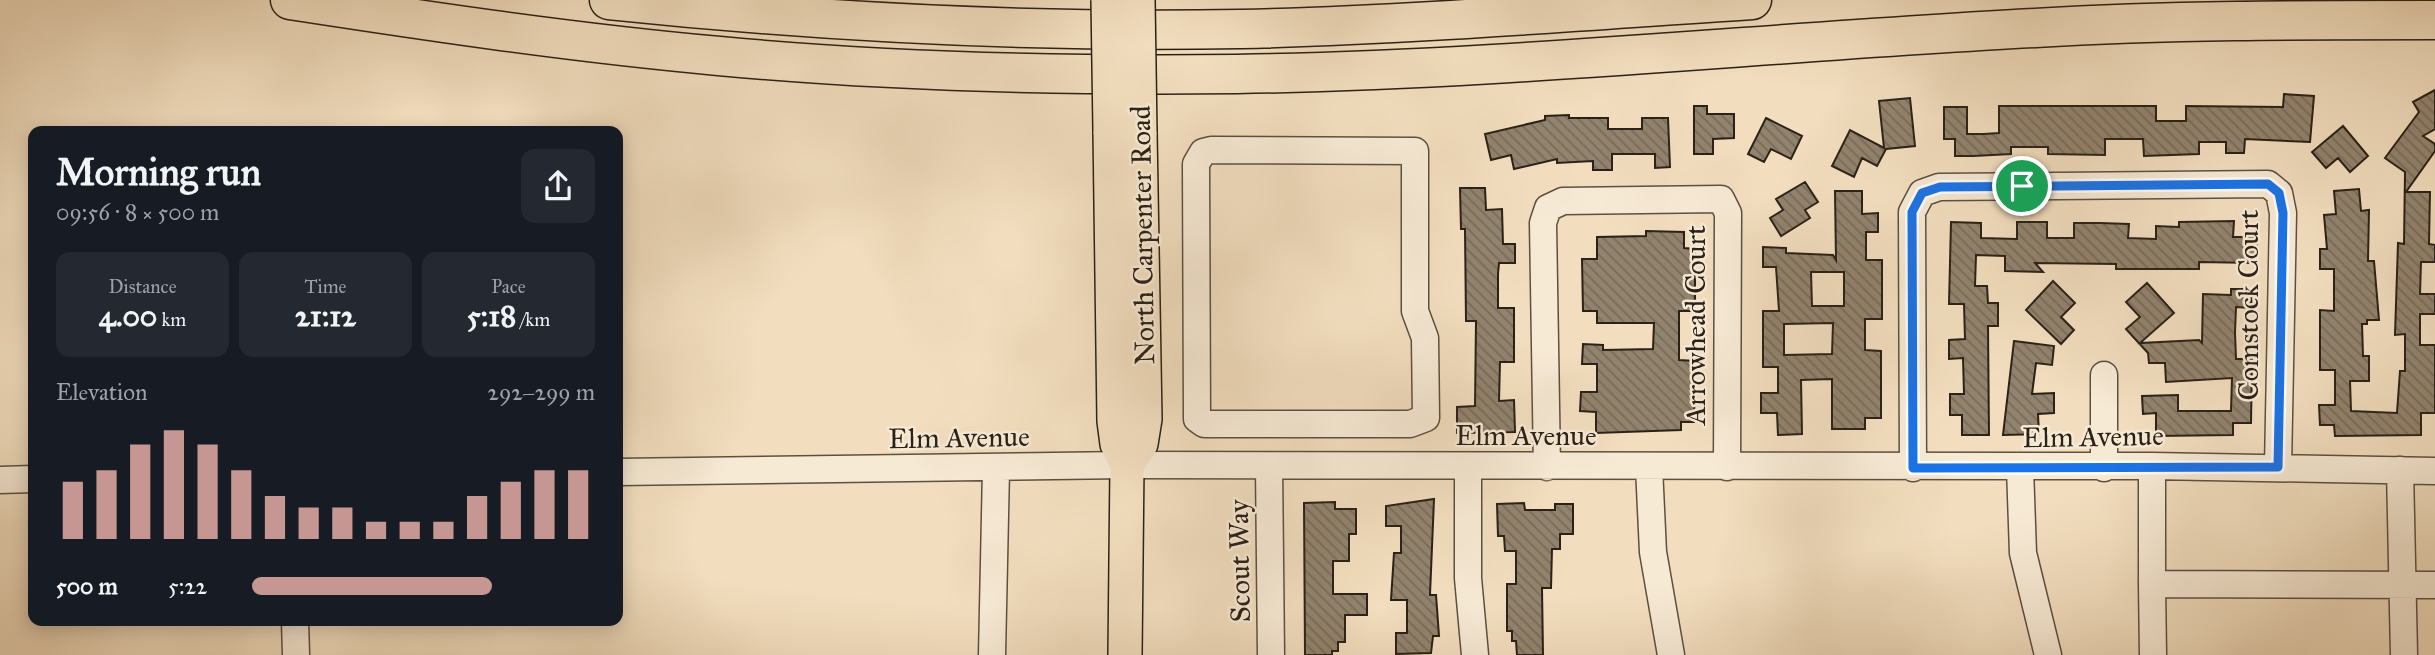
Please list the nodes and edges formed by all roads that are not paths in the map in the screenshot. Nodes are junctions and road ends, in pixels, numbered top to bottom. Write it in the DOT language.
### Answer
graph roads {
  1 [pos="290,0"];
  2 [pos="609,0"];
  3 [pos="1108,0"];
  4 [pos="1138,0"];
  5 [pos="1752,0"];
  6 [pos="2435,20"];
  7 [pos="1125,131"];
  8 [pos="2104,375"];
  9 [pos="1389,424"];
  10 [pos="1127,465"];
  11 [pos="1269,466"];
  12 [pos="2152,466"];
  13 [pos="1389,467"];
  14 [pos="1468,467"];
  15 [pos="1547,467"];
  16 [pos="1649,467"];
  17 [pos="1727,467"];
  18 [pos="2278,467"];
  19 [pos="1913,468"];
  20 [pos="2020,468"];
  21 [pos="2104,468"];
  22 [pos="996,469"];
  23 [pos="2400,470"];
  24 [pos="2435,471"];
  25 [pos="623,472"];
  26 [pos="28,479"];
  27 [pos="0,480"];
  28 [pos="2152,584"];
  29 [pos="2401,585"];
  30 [pos="2435,585"];
  31 [pos="295,626"];
  32 [pos="296,655"];
  33 [pos="992,655"];
  34 [pos="1125,655"];
  35 [pos="1271,655"];
  36 [pos="1475,655"];
  37 [pos="1671,655"];
  38 [pos="2048,655"];
  39 [pos="2152,655"];
  40 [pos="2404,655"];
  1 -- 6 [label="highway"];
  2 -- 5 [label="highway"];
  3 -- 7 [label="main road, North Carpenter Road, bridge"];
  4 -- 7 [label="main road, North Carpenter Road, bridge"];
  7 -- 10 [label="main road, North Carpenter Road"];
  8 -- 21 [label="street"];
  9 -- 9 [label="street"];
  9 -- 13 [label="street"];
  10 -- 11 [label="street, Elm Avenue"];
  10 -- 22 [label="street, Elm Avenue"];
  10 -- 34 [label="main road, North Carpenter Road"];
  11 -- 13 [label="street, Elm Avenue"];
  11 -- 35 [label="street, Scout Way"];
  12 -- 18 [label="street, Elm Avenue"];
  12 -- 21 [label="street, Elm Avenue"];
  12 -- 28 [label="street"];
  13 -- 14 [label="street, Elm Avenue"];
  14 -- 15 [label="street, Elm Avenue"];
  14 -- 36 [label="street"];
  15 -- 16 [label="street, Elm Avenue"];
  15 -- 17 [label="street, Arrowhead Court"];
  16 -- 17 [label="street, Elm Avenue"];
  16 -- 37 [label="street"];
  17 -- 19 [label="street, Elm Avenue"];
  18 -- 19 [label="street, Comstock Court"];
  18 -- 23 [label="street, Elm Avenue"];
  19 -- 20 [label="street, Elm Avenue"];
  20 -- 21 [label="street, Elm Avenue"];
  20 -- 38 [label="street"];
  22 -- 25 [label="street, Elm Avenue"];
  22 -- 33 [label="street"];
  23 -- 24 [label="street, Elm Avenue"];
  23 -- 29 [label="street"];
  26 -- 27 [label="street"];
  28 -- 29 [label="street"];
  28 -- 39 [label="street"];
  29 -- 30 [label="street"];
  29 -- 40 [label="street"];
  31 -- 32 [label="street"];
}
